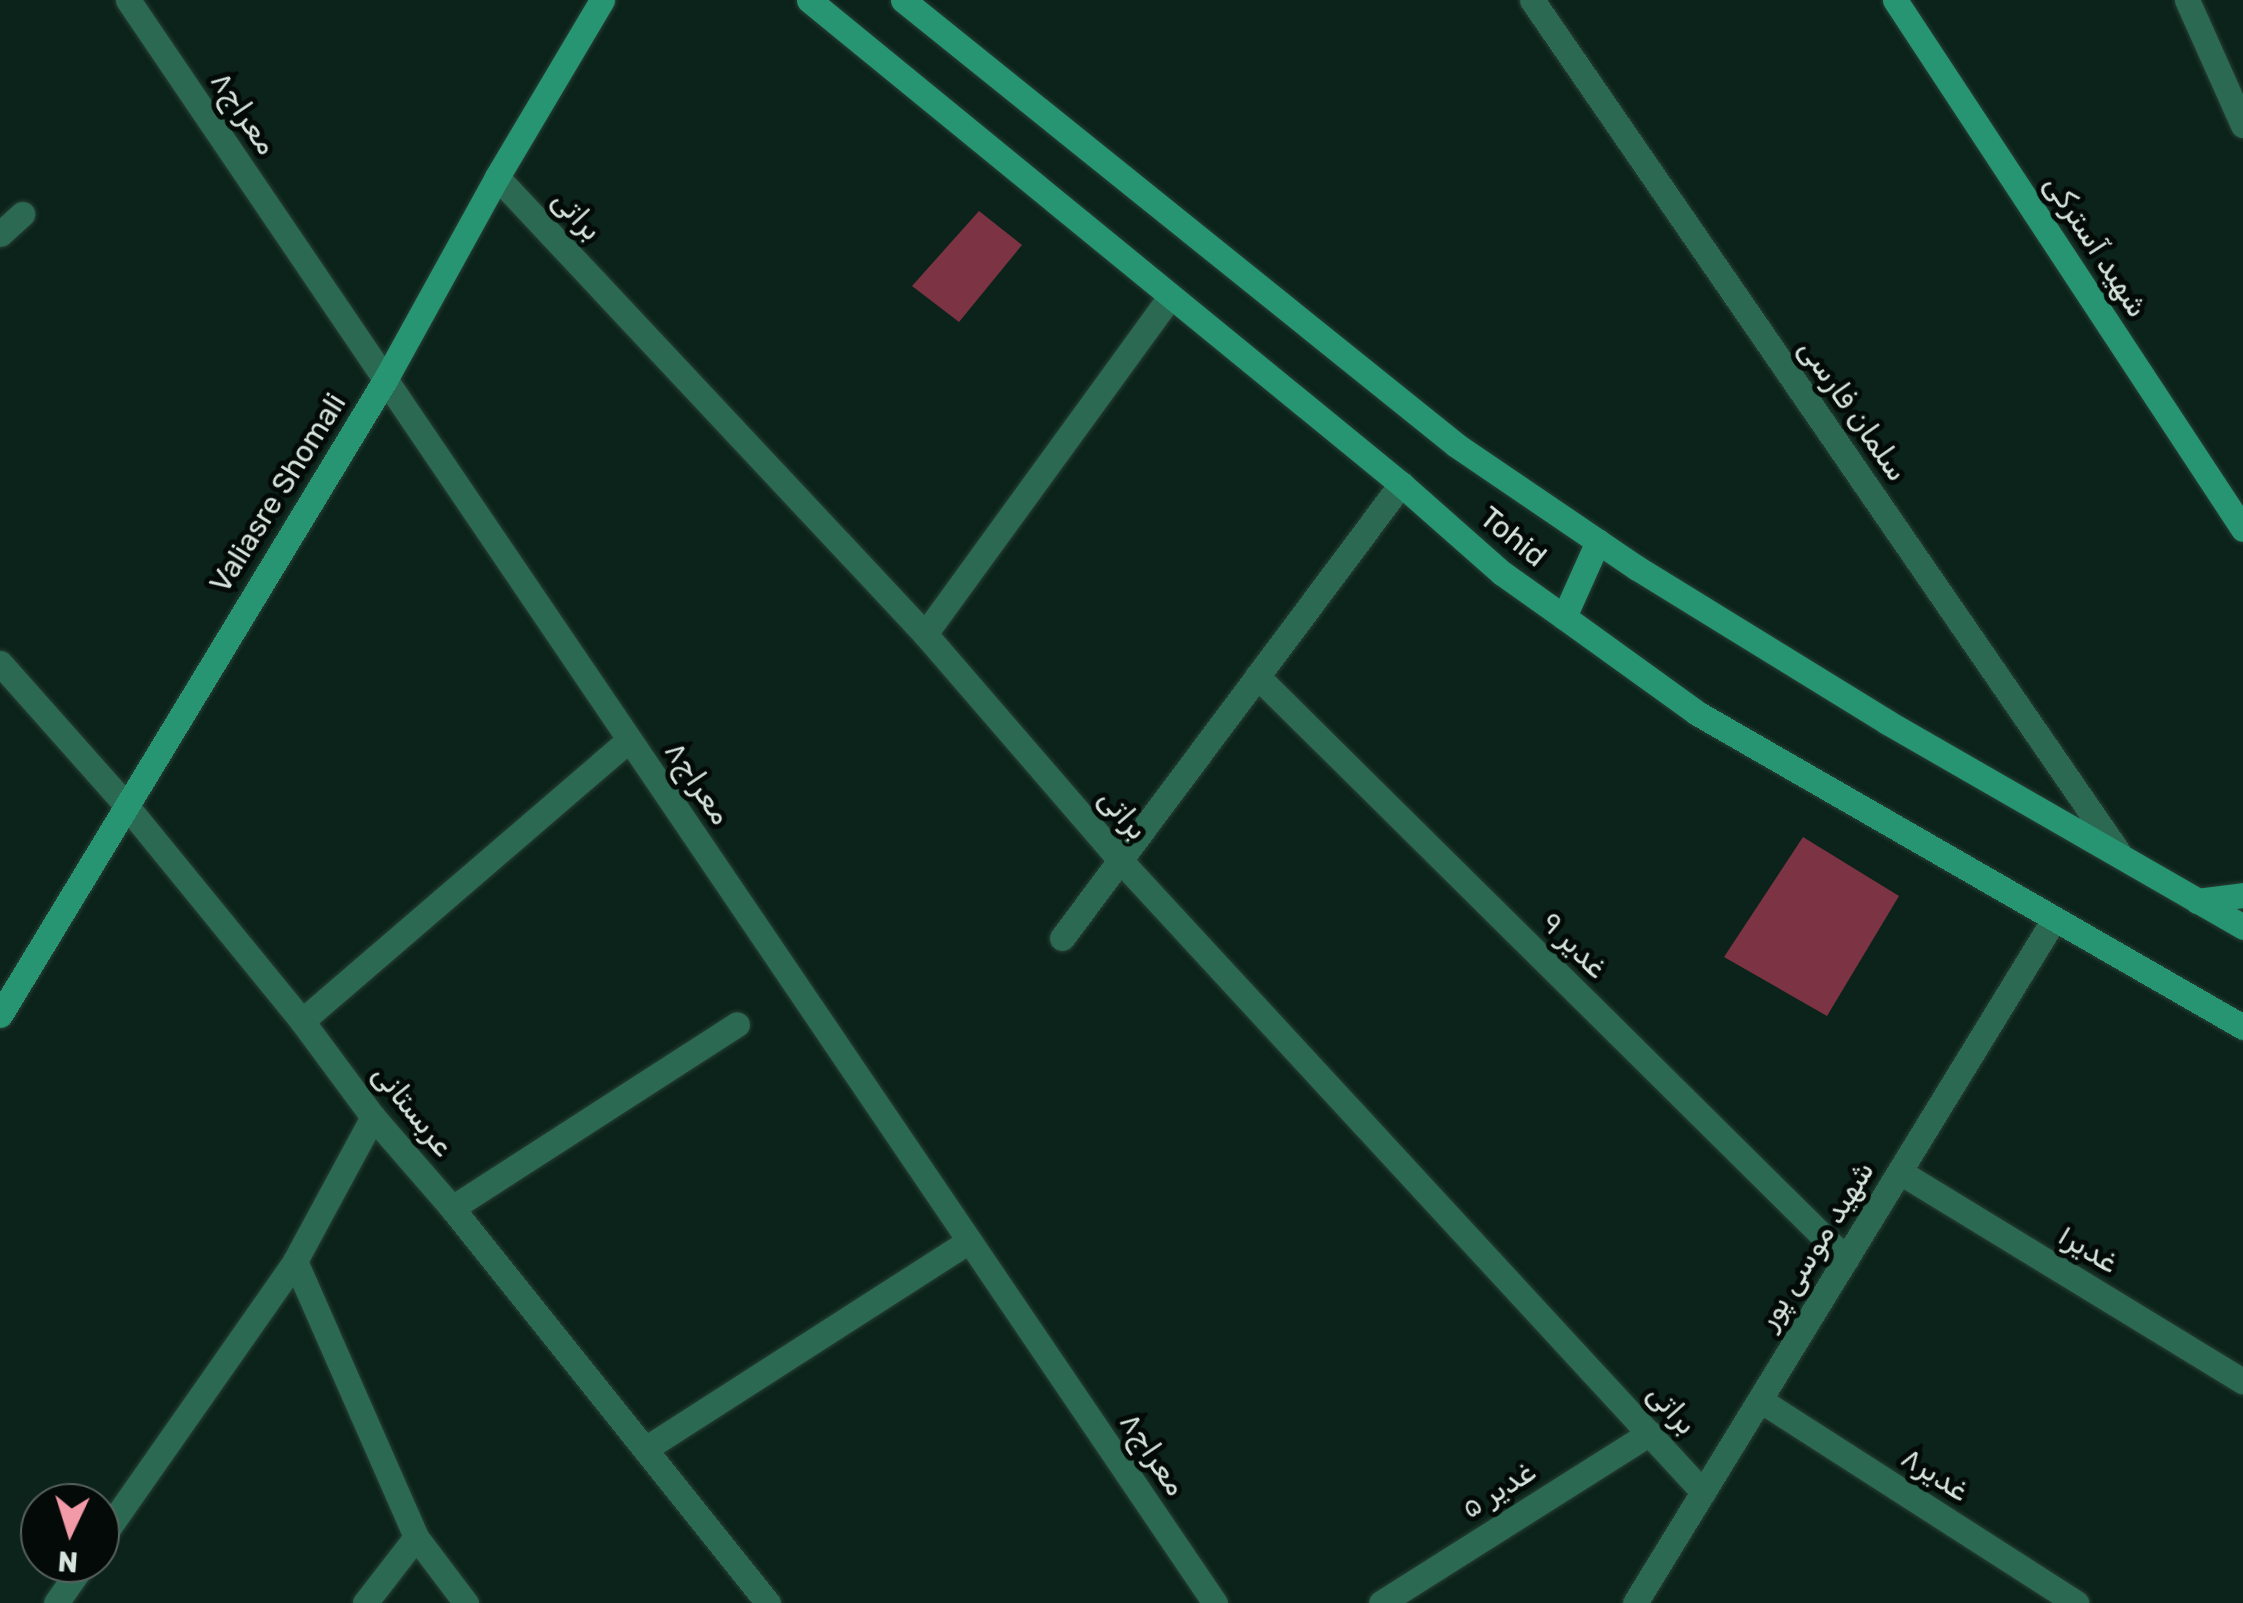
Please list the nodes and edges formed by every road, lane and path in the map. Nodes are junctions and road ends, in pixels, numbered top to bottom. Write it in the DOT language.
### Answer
graph roads {
  1 [pos="128,0"];
  2 [pos="602,0"];
  3 [pos="809,0"];
  4 [pos="903,0"];
  5 [pos="1532,0"];
  6 [pos="1895,0"];
  7 [pos="2186,0"];
  8 [pos="2243,125"];
  9 [pos="497,177"];
  10 [pos="22,214"];
  11 [pos="0,234"];
  12 [pos="1170,297"];
  13 [pos="385,380"];
  14 [pos="1401,484"];
  15 [pos="2243,528"];
  16 [pos="1598,542"];
  17 [pos="1564,617"];
  18 [pos="924,634"];
  19 [pos="0,663"];
  20 [pos="1258,676"];
  21 [pos="629,740"];
  22 [pos="125,804"];
  23 [pos="2121,856"];
  24 [pos="1120,860"];
  25 [pos="2243,895"];
  26 [pos="2197,901"];
  27 [pos="2053,921"];
  28 [pos="2243,927"];
  29 [pos="1062,938"];
  30 [pos="0,1015"];
  31 [pos="302,1021"];
  32 [pos="738,1024"];
  33 [pos="2243,1027"];
  34 [pos="374,1117"];
  35 [pos="1900,1172"];
  36 [pos="452,1208"];
  37 [pos="969,1240"];
  38 [pos="1846,1259"];
  39 [pos="295,1260"];
  40 [pos="2243,1381"];
  41 [pos="1760,1400"];
  42 [pos="1650,1433"];
  43 [pos="644,1448"];
  44 [pos="1703,1492"];
  45 [pos="120,1511"];
  46 [pos="416,1537"];
  47 [pos="365,1603"];
  48 [pos="466,1603"];
  49 [pos="768,1603"];
  50 [pos="1215,1603"];
  51 [pos="1381,1603"];
  52 [pos="1635,1603"];
  53 [pos="2076,1603"];
  1 -- 13 [label="street, معراج۸"];
  2 -- 9 [label="main road, Valiasre Shomali"];
  3 -- 12 [label="main road, Tohid"];
  4 -- 16 [label="main road, Tohid"];
  5 -- 23 [label="street, سلمان فارسی"];
  6 -- 15 [label="main road, شهید آسترکی"];
  7 -- 8 [label="street"];
  9 -- 13 [label="main road, Valiasre Shomali"];
  9 -- 18 [label="street, براتی"];
  10 -- 11 [label="street"];
  12 -- 14 [label="main road, Tohid"];
  12 -- 18 [label="street"];
  13 -- 21 [label="street, معراج۸"];
  13 -- 22 [label="main road, Valiasre Shomali"];
  14 -- 17 [label="main road, Tohid"];
  14 -- 20 [label="street"];
  16 -- 17 [label="main road"];
  16 -- 23 [label="main road, Tohid"];
  17 -- 27 [label="main road, Tohid"];
  18 -- 24 [label="street, براتی"];
  19 -- 22 [label="street, عربستانی"];
  20 -- 24 [label="street"];
  20 -- 38 [label="street, غدیر ۹"];
  21 -- 31 [label="street"];
  21 -- 37 [label="street, معراج۸"];
  22 -- 30 [label="main road, Valiasre Shomali"];
  22 -- 31 [label="street, عربستانی"];
  23 -- 26 [label="main road, Tohid"];
  24 -- 29 [label="street"];
  24 -- 42 [label="street, براتی"];
  25 -- 26 [label="main road"];
  26 -- 28 [label="main road, Tohid"];
  27 -- 33 [label="main road, Tohid"];
  27 -- 35 [label="street, شهید موسی پور"];
  31 -- 34 [label="street, عربستانی"];
  32 -- 36 [label="street"];
  34 -- 36 [label="street, عربستانی"];
  34 -- 39 [label="street"];
  35 -- 38 [label="street, شهید موسی پور"];
  35 -- 40 [label="street, غدیر۱"];
  36 -- 43 [label="street, عربستانی"];
  37 -- 43 [label="street"];
  37 -- 50 [label="street, معراج۸"];
  38 -- 41 [label="street, شهید موسی پور"];
  39 -- 45 [label="street"];
  39 -- 46 [label="street"];
  41 -- 44 [label="street, شهید موسی پور"];
  41 -- 53 [label="street, غدیر۸"];
  42 -- 44 [label="street, براتی"];
  42 -- 51 [label="street, غدیر ۵"];
  43 -- 49 [label="street, عربستانی"];
  44 -- 52 [label="street, شهید موسی پور"];
  46 -- 47 [label="street"];
  46 -- 48 [label="street"];
}
